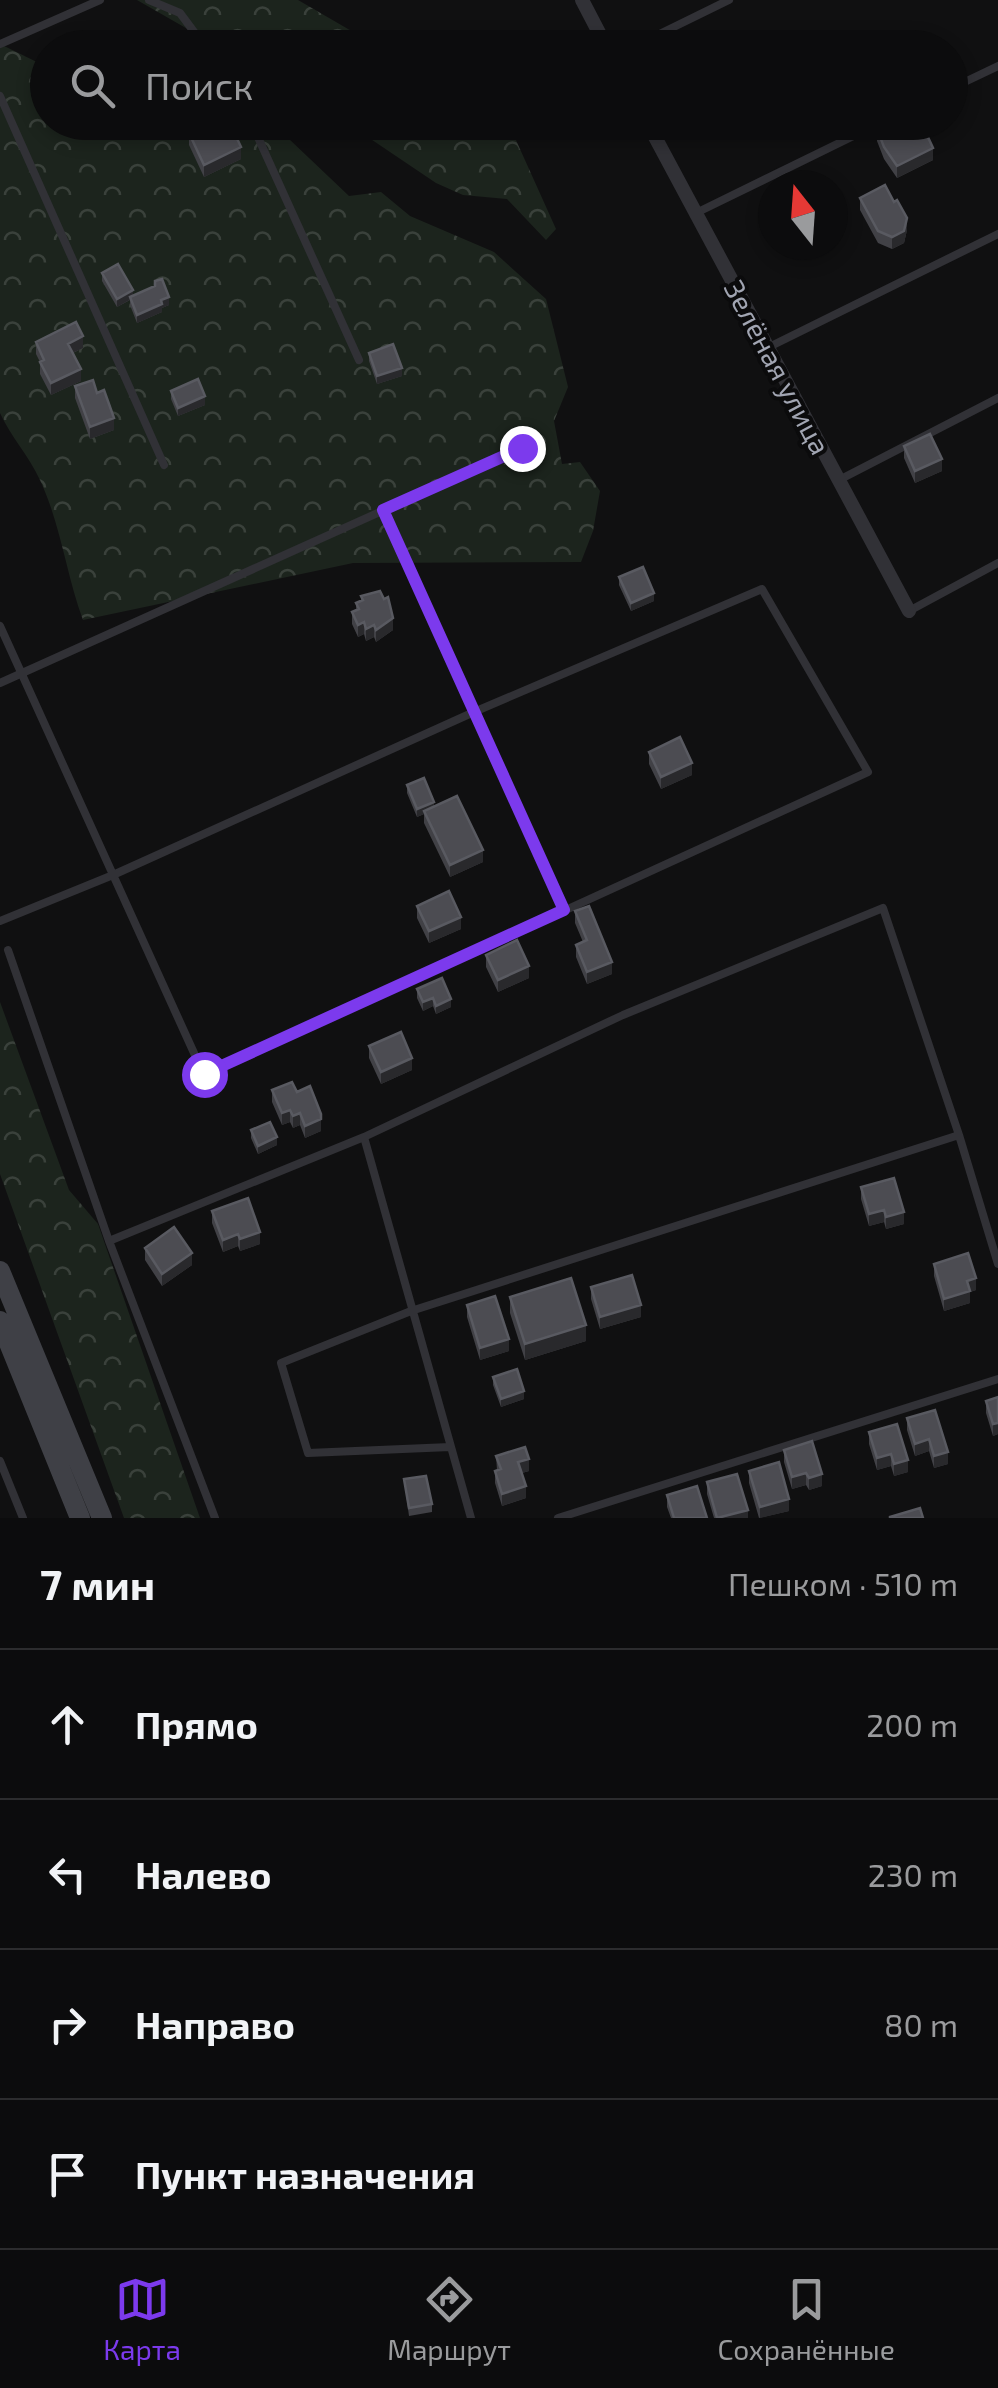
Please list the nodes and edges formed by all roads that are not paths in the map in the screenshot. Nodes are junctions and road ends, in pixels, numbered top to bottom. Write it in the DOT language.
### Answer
graph roads {
  1 [pos="100,0"];
  2 [pos="148,0"];
  3 [pos="582,0"];
  4 [pos="729,0"];
  5 [pos="32,30"];
  6 [pos="193,30"];
  7 [pos="598,30"];
  8 [pos="668,30"];
  9 [pos="30,31"];
  10 [pos="0,44"];
  11 [pos="998,66"];
  12 [pos="968,81"];
  13 [pos="0,96"];
  14 [pos="259,140"];
  15 [pos="657,140"];
  16 [pos="845,140"];
  17 [pos="696,213"];
  18 [pos="998,234"];
  19 [pos="768,348"];
  20 [pos="359,360"];
  21 [pos="998,398"];
  22 [pos="522,448"];
  23 [pos="164,464"];
  24 [pos="839,480"];
  25 [pos="383,510"];
  26 [pos="998,564"];
  27 [pos="909,611"];
  28 [pos="0,626"];
  29 [pos="22,673"];
  30 [pos="0,682"];
  31 [pos="474,712"];
  32 [pos="113,875"];
  33 [pos="564,910"];
  34 [pos="0,921"];
  35 [pos="8,950"];
  36 [pos="959,1135"];
  37 [pos="364,1137"];
  38 [pos="109,1241"];
  39 [pos="998,1264"];
  40 [pos="0,1272"];
  41 [pos="411,1311"];
  42 [pos="0,1321"];
  43 [pos="26,1361"];
  44 [pos="998,1379"];
  45 [pos="450,1447"];
  46 [pos="0,1461"];
  47 [pos="23,1518"];
  48 [pos="80,1518"];
  49 [pos="102,1518"];
  50 [pos="215,1518"];
  51 [pos="471,1518"];
  52 [pos="558,1518"];
  1 -- 5 [label="lane"];
  2 -- 6 [label="lane"];
  3 -- 7 [label="street"];
  4 -- 8 [label="lane"];
  9 -- 10 [label="lane"];
  11 -- 12 [label="lane"];
  13 -- 23 [label="lane"];
  14 -- 20 [label="lane"];
  15 -- 17 [label="street, Зелёная улица"];
  16 -- 17 [label="lane"];
  17 -- 19 [label="street, Зелёная улица"];
  18 -- 19 [label="lane"];
  19 -- 24 [label="street, Зелёная улица"];
  21 -- 24 [label="lane"];
  22 -- 25 [label="lane"];
  24 -- 27 [label="street, Зелёная улица"];
  25 -- 29 [label="lane"];
  25 -- 31 [label="lane"];
  26 -- 27 [label="lane"];
  28 -- 29 [label="lane"];
  29 -- 30 [label="lane"];
  29 -- 32 [label="lane"];
  31 -- 32 [label="lane"];
  31 -- 33 [label="lane"];
  31 -- 33 [label="lane"];
  32 -- 33 [label="lane"];
  32 -- 34 [label="lane"];
  35 -- 38 [label="lane"];
  36 -- 37 [label="lane"];
  36 -- 39 [label="lane"];
  36 -- 41 [label="lane"];
  37 -- 38 [label="lane"];
  37 -- 41 [label="lane"];
  38 -- 50 [label="lane"];
  40 -- 43 [label="main road"];
  41 -- 45 [label="lane"];
  41 -- 45 [label="lane"];
  42 -- 43 [label="main road"];
  43 -- 48 [label="main road"];
  43 -- 49 [label="main road"];
  44 -- 52 [label="lane"];
  45 -- 51 [label="lane"];
  46 -- 47 [label="lane"];
}
